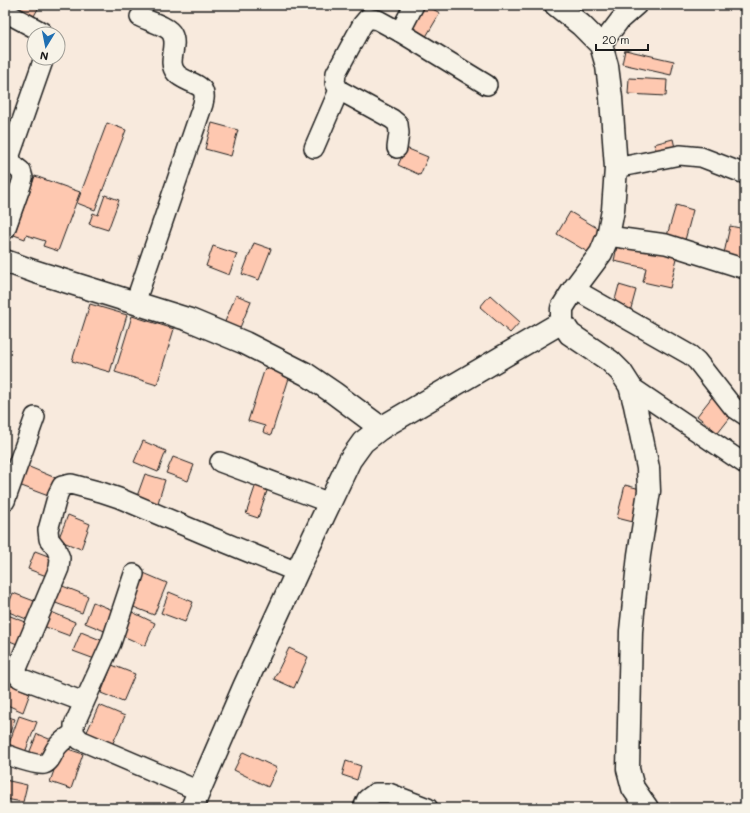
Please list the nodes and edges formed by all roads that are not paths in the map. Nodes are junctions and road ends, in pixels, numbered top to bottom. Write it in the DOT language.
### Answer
graph roads {
  1 [pos="414,5"];
  2 [pos="556,5"];
  3 [pos="637,5"];
  4 [pos="5,12"];
  5 [pos="140,17"];
  6 [pos="31,26"];
  7 [pos="400,32"];
  8 [pos="601,45"];
  9 [pos="41,66"];
  10 [pos="487,85"];
  11 [pos="339,90"];
  12 [pos="314,148"];
  13 [pos="397,148"];
  14 [pos="616,168"];
  15 [pos="745,174"];
  16 [pos="5,230"];
  17 [pos="608,236"];
  18 [pos="5,261"];
  19 [pos="745,268"];
  20 [pos="574,289"];
  21 [pos="135,303"];
  22 [pos="562,322"];
  23 [pos="630,386"];
  24 [pos="745,415"];
  25 [pos="35,417"];
  26 [pos="381,428"];
  27 [pos="220,462"];
  28 [pos="745,464"];
  29 [pos="5,500"];
  30 [pos="330,502"];
  31 [pos="297,572"];
  32 [pos="134,574"];
  33 [pos="84,702"];
  34 [pos="74,733"];
  35 [pos="5,754"];
  36 [pos="196,799"];
  37 [pos="363,808"];
  38 [pos="428,808"];
  39 [pos="647,808"];
  1 -- 7 [label="street"];
  2 -- 8 [label="street"];
  3 -- 8 [label="street"];
  4 -- 6 [label="street"];
  5 -- 21 [label="street"];
  7 -- 10 [label="street"];
  7 -- 11 [label="street"];
  8 -- 14 [label="street"];
  9 -- 16 [label="street"];
  11 -- 12 [label="street"];
  11 -- 13 [label="street"];
  14 -- 15 [label="street"];
  14 -- 17 [label="street"];
  17 -- 19 [label="street"];
  17 -- 20 [label="street"];
  18 -- 21 [label="street"];
  20 -- 22 [label="street"];
  20 -- 24 [label="street"];
  21 -- 26 [label="street"];
  22 -- 23 [label="street"];
  22 -- 26 [label="street"];
  23 -- 28 [label="street"];
  23 -- 39 [label="street"];
  25 -- 29 [label="street"];
  26 -- 30 [label="street"];
  27 -- 30 [label="street"];
  30 -- 31 [label="street"];
  31 -- 33 [label="street"];
  31 -- 36 [label="street"];
  32 -- 33 [label="street"];
  33 -- 34 [label="street"];
  34 -- 35 [label="street"];
  34 -- 36 [label="street"];
  37 -- 38 [label="street"];
}
